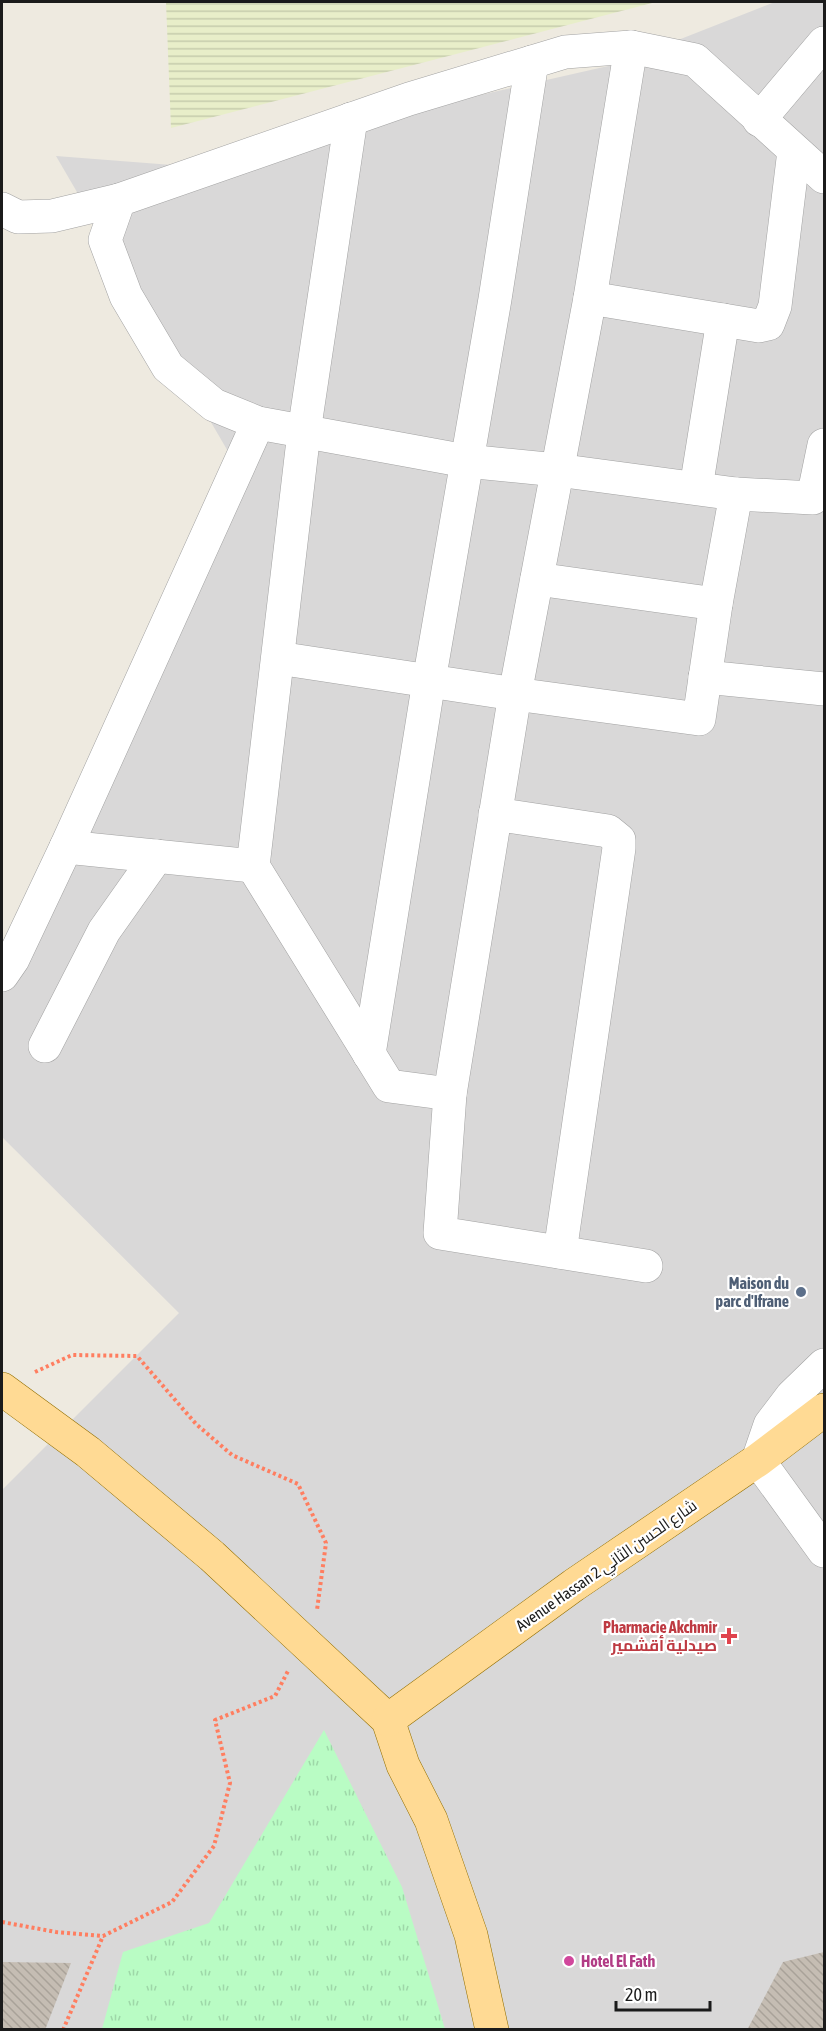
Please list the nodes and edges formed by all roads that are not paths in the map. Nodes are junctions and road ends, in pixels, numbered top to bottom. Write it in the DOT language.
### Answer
graph roads {
  1 [pos="825,43"];
  2 [pos="632,47"];
  3 [pos="532,62"];
  4 [pos="351,119"];
  5 [pos="759,120"];
  6 [pos="794,152"];
  7 [pos="825,177"];
  8 [pos="119,200"];
  9 [pos="2,209"];
  10 [pos="590,298"];
  11 [pos="723,320"];
  12 [pos="258,423"];
  13 [pos="304,432"];
  14 [pos="825,445"];
  15 [pos="466,461"];
  16 [pos="557,470"];
  17 [pos="696,488"];
  18 [pos="736,494"];
  19 [pos="537,579"];
  20 [pos="716,604"];
  21 [pos="278,658"];
  22 [pos="705,677"];
  23 [pos="429,681"];
  24 [pos="825,689"];
  25 [pos="514,694"];
  26 [pos="495,814"];
  27 [pos="66,847"];
  28 [pos="157,856"];
  29 [pos="253,866"];
  30 [pos="2,975"];
  31 [pos="45,1046"];
  32 [pos="369,1054"];
  33 [pos="450,1094"];
  34 [pos="560,1252"];
  35 [pos="646,1266"];
  36 [pos="825,1365"];
  37 [pos="3,1390"];
  38 [pos="825,1410"];
  39 [pos="758,1460"];
  40 [pos="825,1551"];
  41 [pos="388,1720"];
  42 [pos="492,2030"];
  1 -- 5 [label="street"];
  2 -- 3 [label="street"];
  2 -- 5 [label="street"];
  2 -- 10 [label="street"];
  3 -- 4 [label="street"];
  3 -- 15 [label="street"];
  4 -- 8 [label="street"];
  4 -- 13 [label="street"];
  5 -- 6 [label="street"];
  6 -- 7 [label="street"];
  6 -- 11 [label="street"];
  8 -- 9 [label="street"];
  8 -- 12 [label="street"];
  10 -- 11 [label="street"];
  10 -- 16 [label="street"];
  11 -- 17 [label="street"];
  12 -- 13 [label="street"];
  12 -- 27 [label="street"];
  13 -- 15 [label="street"];
  13 -- 21 [label="street"];
  14 -- 18 [label="street"];
  15 -- 16 [label="street"];
  15 -- 23 [label="street"];
  16 -- 17 [label="street"];
  16 -- 19 [label="street"];
  17 -- 18 [label="street"];
  18 -- 20 [label="street"];
  19 -- 20 [label="street"];
  19 -- 25 [label="street"];
  20 -- 22 [label="street"];
  21 -- 23 [label="street"];
  21 -- 29 [label="street"];
  22 -- 24 [label="street"];
  22 -- 25 [label="street"];
  23 -- 25 [label="street"];
  23 -- 32 [label="street"];
  25 -- 26 [label="street"];
  26 -- 33 [label="street"];
  26 -- 34 [label="street"];
  27 -- 28 [label="street"];
  27 -- 30 [label="street"];
  28 -- 29 [label="street"];
  28 -- 31 [label="street"];
  29 -- 32 [label="street"];
  32 -- 33 [label="street"];
  33 -- 34 [label="street"];
  34 -- 35 [label="street"];
  36 -- 39 [label="street"];
  37 -- 41 [label="main road"];
  38 -- 39 [label="main road, Avenue Hassan 2 شارع الحسن الثاني"];
  39 -- 40 [label="street"];
  39 -- 41 [label="main road, Avenue Hassan 2 شارع الحسن الثاني"];
  41 -- 42 [label="main road"];
}
